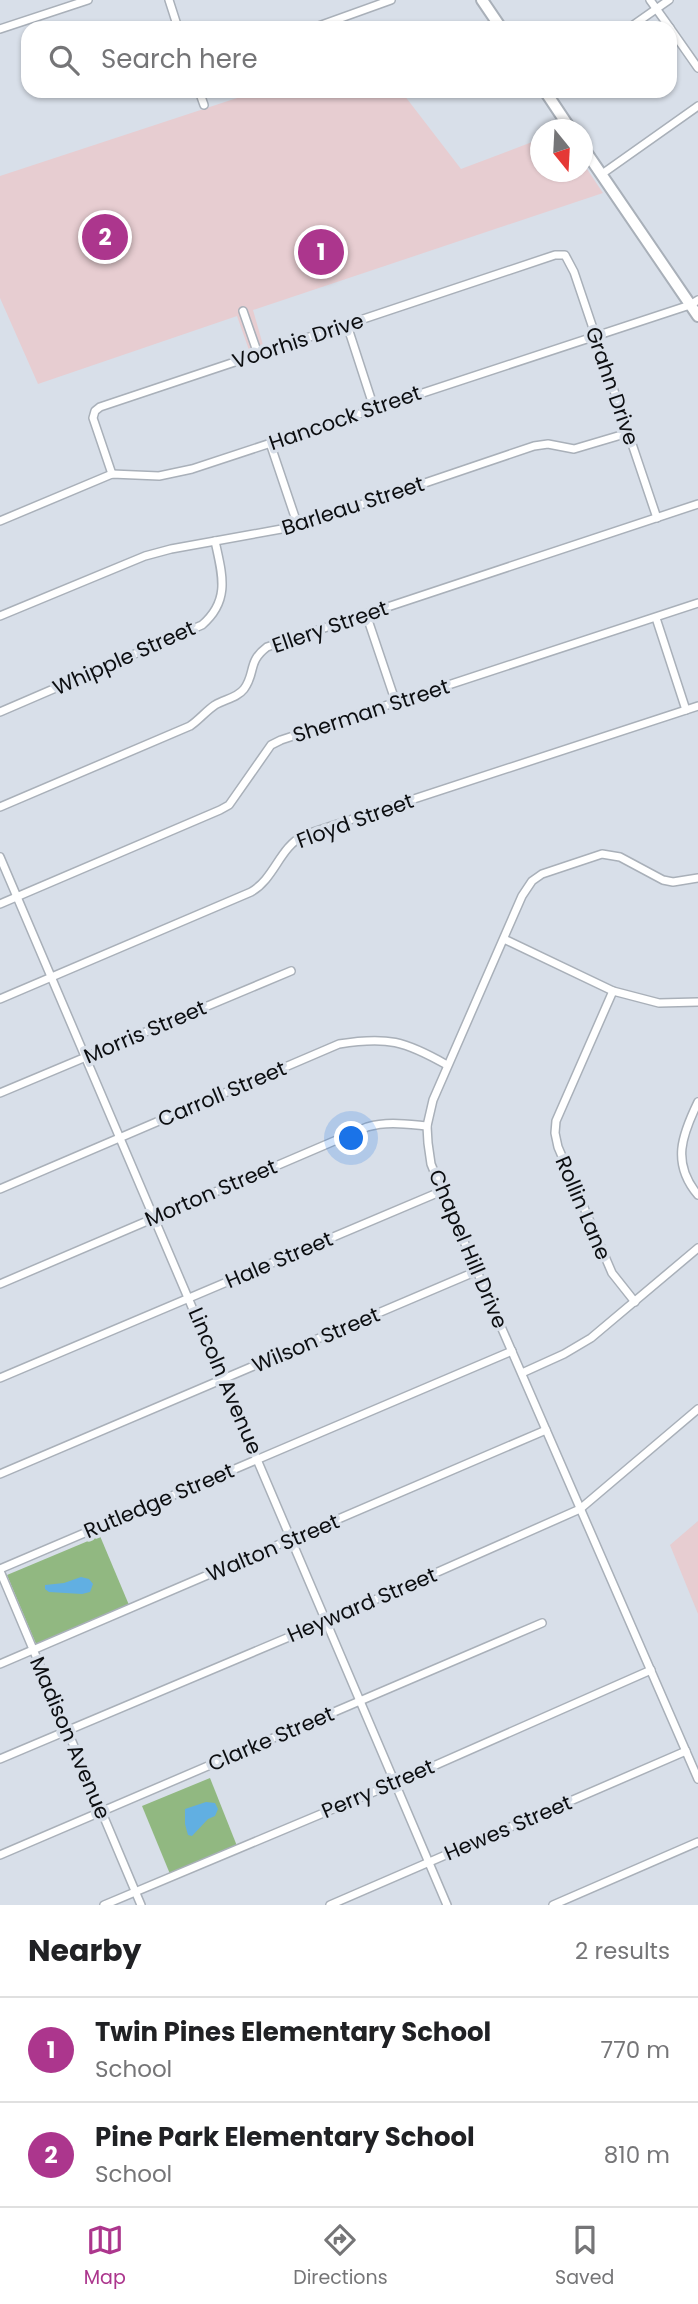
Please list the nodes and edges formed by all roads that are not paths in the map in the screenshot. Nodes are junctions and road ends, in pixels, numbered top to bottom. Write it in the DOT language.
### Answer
graph roads {
  1 [pos="88,0"];
  2 [pos="169,0"];
  3 [pos="391,0"];
  4 [pos="650,0"];
  5 [pos="669,0"];
  6 [pos="484,1"];
  7 [pos="656,9"];
  8 [pos="24,21"];
  9 [pos="176,21"];
  10 [pos="332,21"];
  11 [pos="497,21"];
  12 [pos="639,21"];
  13 [pos="665,21"];
  14 [pos="21,22"];
  15 [pos="0,29"];
  16 [pos="677,38"];
  17 [pos="698,68"];
  18 [pos="202,98"];
  19 [pos="550,98"];
  20 [pos="204,105"];
  21 [pos="698,106"];
  22 [pos="564,119"];
  23 [pos="593,161"];
  24 [pos="602,174"];
  25 [pos="565,255"];
  26 [pos="694,302"];
  27 [pos="243,311"];
  28 [pos="698,316"];
  29 [pos="347,325"];
  30 [pos="595,335"];
  31 [pos="258,354"];
  32 [pos="374,408"];
  33 [pos="628,432"];
  34 [pos="270,443"];
  35 [pos="112,474"];
  36 [pos="698,503"];
  37 [pos="657,518"];
  38 [pos="0,521"];
  39 [pos="298,526"];
  40 [pos="215,541"];
  41 [pos="698,603"];
  42 [pos="366,614"];
  43 [pos="0,616"];
  44 [pos="656,618"];
  45 [pos="396,703"];
  46 [pos="698,706"];
  47 [pos="687,710"];
  48 [pos="0,712"];
  49 [pos="0,807"];
  50 [pos="0,858"];
  51 [pos="698,877"];
  52 [pos="17,897"];
  53 [pos="0,904"];
  54 [pos="504,939"];
  55 [pos="291,971"];
  56 [pos="51,977"];
  57 [pos="613,991"];
  58 [pos="0,999"];
  59 [pos="698,1002"];
  60 [pos="86,1057"];
  61 [pos="447,1065"];
  62 [pos="0,1093"];
  63 [pos="698,1102"];
  64 [pos="427,1126"];
  65 [pos="121,1138"];
  66 [pos="0,1189"];
  67 [pos="442,1191"];
  68 [pos="698,1195"];
  69 [pos="155,1218"];
  70 [pos="698,1248"];
  71 [pos="477,1271"];
  72 [pos="0,1284"];
  73 [pos="189,1298"];
  74 [pos="635,1302"];
  75 [pos="512,1351"];
  76 [pos="522,1373"];
  77 [pos="0,1378"];
  78 [pos="223,1379"];
  79 [pos="698,1409"];
  80 [pos="546,1430"];
  81 [pos="258,1460"];
  82 [pos="0,1474"];
  83 [pos="580,1509"];
  84 [pos="292,1540"];
  85 [pos="0,1570"];
  86 [pos="327,1621"];
  87 [pos="542,1623"];
  88 [pos="33,1650"];
  89 [pos="0,1664"];
  90 [pos="651,1671"];
  91 [pos="361,1701"];
  92 [pos="68,1731"];
  93 [pos="686,1751"];
  94 [pos="0,1759"];
  95 [pos="698,1779"];
  96 [pos="395,1783"];
  97 [pos="101,1812"];
  98 [pos="698,1842"];
  99 [pos="0,1855"];
  100 [pos="429,1863"];
  101 [pos="136,1892"];
  102 [pos="104,1905"];
  103 [pos="141,1905"];
  104 [pos="330,1905"];
  105 [pos="447,1905"];
  106 [pos="552,1905"];
  1 -- 8 [label="street"];
  2 -- 9 [label="street"];
  3 -- 10 [label="street"];
  4 -- 7 [label="street"];
  5 -- 7 [label="street"];
  6 -- 11 [label="main road"];
  7 -- 12 [label="street"];
  7 -- 13 [label="street"];
  14 -- 15 [label="street"];
  16 -- 17 [label="street"];
  18 -- 20 [label="street"];
  19 -- 22 [label="main road"];
  21 -- 24 [label="street"];
  23 -- 24 [label="main road"];
  24 -- 26 [label="main road"];
  25 -- 29 [label="street, Voorhis Drive"];
  25 -- 30 [label="street, Grahn Drive"];
  26 -- 28 [label="main road"];
  26 -- 30 [label="street, Hancock Street"];
  27 -- 31 [label="street"];
  29 -- 31 [label="street, Voorhis Drive"];
  29 -- 32 [label="street"];
  30 -- 32 [label="street, Hancock Street"];
  30 -- 33 [label="street, Grahn Drive"];
  31 -- 35 [label="street, Voorhis Drive"];
  32 -- 34 [label="street, Hancock Street"];
  33 -- 37 [label="street, Grahn Drive"];
  33 -- 39 [label="street, Barleau Street"];
  34 -- 35 [label="street, Hancock Street"];
  34 -- 39 [label="street"];
  35 -- 38 [label="street, Hancock Street"];
  36 -- 37 [label="street, Ellery Street"];
  37 -- 42 [label="street, Ellery Street"];
  39 -- 40 [label="street, Barleau Street"];
  40 -- 43 [label="street, Barleau Street"];
  40 -- 48 [label="street, Whipple Street"];
  41 -- 44 [label="street, Sherman Street"];
  42 -- 45 [label="street"];
  42 -- 49 [label="street, Ellery Street"];
  44 -- 45 [label="street, Sherman Street"];
  44 -- 47 [label="street"];
  45 -- 52 [label="street, Sherman Street"];
  46 -- 47 [label="street, Floyd Street"];
  47 -- 56 [label="street, Floyd Street"];
  50 -- 52 [label="street, Lincoln Avenue"];
  51 -- 54 [label="street, Chapel Hill Drive"];
  52 -- 53 [label="street, Sherman Street"];
  52 -- 56 [label="street, Lincoln Avenue"];
  54 -- 57 [label="street"];
  54 -- 61 [label="street, Chapel Hill Drive"];
  55 -- 60 [label="street, Morris Street"];
  56 -- 58 [label="street, Floyd Street"];
  56 -- 60 [label="street, Lincoln Avenue"];
  57 -- 59 [label="street"];
  57 -- 74 [label="street, Rollin Lane"];
  60 -- 62 [label="street, Morris Street"];
  60 -- 65 [label="street, Lincoln Avenue"];
  61 -- 64 [label="street, Chapel Hill Drive"];
  61 -- 65 [label="street, Carroll Street"];
  63 -- 68 [label="street"];
  64 -- 67 [label="street, Chapel Hill Drive"];
  64 -- 69 [label="street, Morton Street"];
  65 -- 66 [label="street, Carroll Street"];
  65 -- 69 [label="street, Lincoln Avenue"];
  67 -- 71 [label="street, Chapel Hill Drive"];
  67 -- 73 [label="street, Hale Street"];
  69 -- 72 [label="street, Morton Street"];
  69 -- 73 [label="street, Lincoln Avenue"];
  70 -- 74 [label="street"];
  71 -- 75 [label="street, Chapel Hill Drive"];
  71 -- 78 [label="street, Wilson Street"];
  73 -- 77 [label="street, Hale Street"];
  73 -- 78 [label="street, Lincoln Avenue"];
  74 -- 76 [label="street"];
  75 -- 76 [label="street, Chapel Hill Drive"];
  75 -- 81 [label="street, Rutledge Street"];
  76 -- 80 [label="street, Chapel Hill Drive"];
  78 -- 81 [label="street, Lincoln Avenue"];
  78 -- 82 [label="street, Wilson Street"];
  79 -- 83 [label="street, Heyward Street"];
  80 -- 83 [label="street, Chapel Hill Drive"];
  80 -- 84 [label="street, Walton Street"];
  81 -- 84 [label="street, Lincoln Avenue"];
  81 -- 85 [label="street, Rutledge Street"];
  83 -- 86 [label="street, Heyward Street"];
  83 -- 90 [label="street, Chapel Hill Drive"];
  84 -- 86 [label="street, Lincoln Avenue"];
  84 -- 88 [label="street, Walton Street"];
  85 -- 88 [label="street, Madison Avenue"];
  86 -- 91 [label="street, Lincoln Avenue"];
  86 -- 92 [label="street, Heyward Street"];
  87 -- 91 [label="street, Clarke Street"];
  88 -- 89 [label="street, Walton Street"];
  88 -- 92 [label="street, Madison Avenue"];
  90 -- 93 [label="street, Chapel Hill Drive"];
  90 -- 96 [label="street, Perry Street"];
  91 -- 96 [label="street, Lincoln Avenue"];
  91 -- 97 [label="street, Clarke Street"];
  92 -- 94 [label="street, Heyward Street"];
  92 -- 97 [label="street, Madison Avenue"];
  93 -- 95 [label="street, Chapel Hill Drive"];
  93 -- 100 [label="street, Hewes Street"];
  96 -- 100 [label="street, Lincoln Avenue"];
  96 -- 101 [label="street, Perry Street"];
  97 -- 99 [label="street, Clarke Street"];
  97 -- 101 [label="street, Madison Avenue"];
  98 -- 106 [label="street"];
  100 -- 104 [label="street, Hewes Street"];
  100 -- 105 [label="street, Lincoln Avenue"];
  101 -- 102 [label="street, Perry Street"];
  101 -- 103 [label="street, Madison Avenue"];
}
